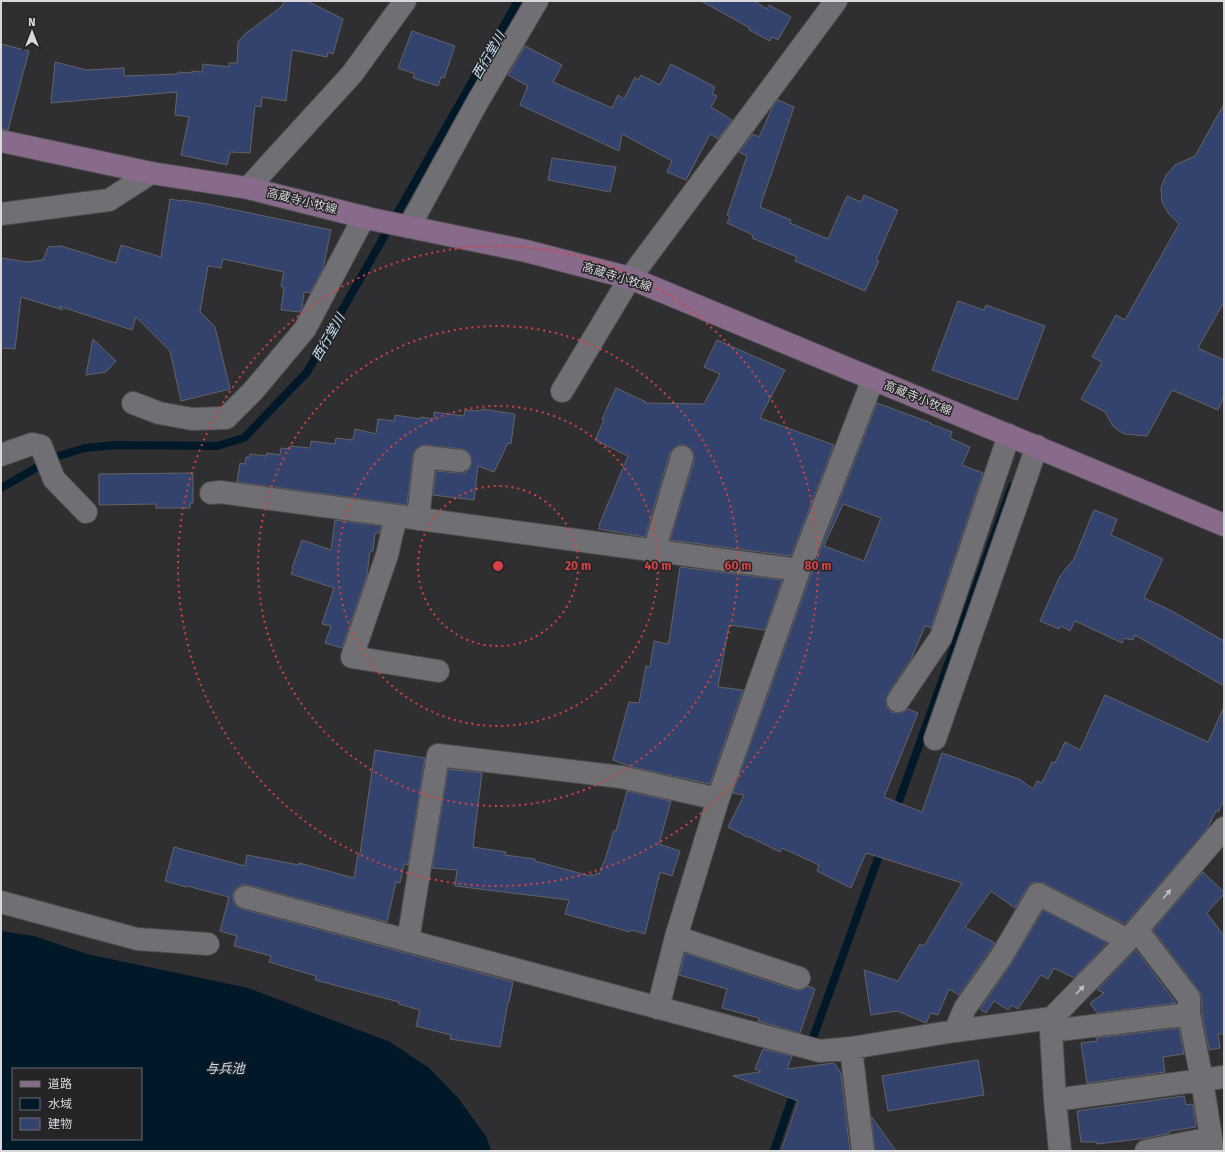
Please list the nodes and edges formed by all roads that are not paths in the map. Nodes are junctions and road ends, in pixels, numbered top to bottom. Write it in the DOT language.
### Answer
graph roads {
  1 [pos="405,1"];
  2 [pos="537,1"];
  3 [pos="836,1"];
  4 [pos="1,141"];
  5 [pos="151,173"];
  6 [pos="248,188"];
  7 [pos="1,214"];
  8 [pos="368,218"];
  9 [pos="406,226"];
  10 [pos="630,278"];
  11 [pos="873,379"];
  12 [pos="562,391"];
  13 [pos="133,403"];
  14 [pos="1009,435"];
  15 [pos="1037,446"];
  16 [pos="1,455"];
  17 [pos="682,457"];
  18 [pos="460,461"];
  19 [pos="211,493"];
  20 [pos="86,512"];
  21 [pos="407,518"];
  22 [pos="1224,525"];
  23 [pos="654,551"];
  24 [pos="799,570"];
  25 [pos="438,671"];
  26 [pos="898,701"];
  27 [pos="935,739"];
  28 [pos="718,799"];
  29 [pos="1224,828"];
  30 [pos="245,897"];
  31 [pos="1,902"];
  32 [pos="1133,935"];
  33 [pos="676,937"];
  34 [pos="408,941"];
  35 [pos="208,944"];
  36 [pos="799,978"];
  37 [pos="658,1008"];
  38 [pos="1189,1014"];
  39 [pos="1052,1025"];
  40 [pos="955,1031"];
  41 [pos="851,1048"];
  42 [pos="1224,1077"];
  43 [pos="1202,1080"];
  44 [pos="1054,1100"];
  45 [pos="1212,1145"];
  46 [pos="863,1151"];
  47 [pos="1060,1151"];
  48 [pos="1146,1151"];
  1 -- 6 [label="street"];
  2 -- 9 [label="street"];
  3 -- 10 [label="street"];
  4 -- 5 [label="main road, 高蔵寺小牧線"];
  5 -- 6 [label="main road, 高蔵寺小牧線"];
  5 -- 7 [label="street"];
  6 -- 8 [label="main road, 高蔵寺小牧線"];
  8 -- 9 [label="main road, 高蔵寺小牧線"];
  8 -- 13 [label="street"];
  9 -- 10 [label="main road, 高蔵寺小牧線"];
  10 -- 11 [label="main road, 高蔵寺小牧線"];
  10 -- 12 [label="street"];
  11 -- 14 [label="main road, 高蔵寺小牧線"];
  11 -- 24 [label="street"];
  14 -- 15 [label="main road, 高蔵寺小牧線"];
  14 -- 26 [label="street"];
  15 -- 22 [label="main road, 高蔵寺小牧線"];
  15 -- 27 [label="street"];
  16 -- 20 [label="street"];
  17 -- 23 [label="street"];
  18 -- 21 [label="street"];
  19 -- 21 [label="street"];
  21 -- 23 [label="street"];
  21 -- 25 [label="street"];
  23 -- 24 [label="street"];
  24 -- 28 [label="street"];
  28 -- 33 [label="street"];
  28 -- 34 [label="street"];
  32 -- 29 [label="street, one-way"];
  30 -- 34 [label="street"];
  31 -- 35 [label="street"];
  32 -- 38 [label="street"];
  39 -- 32 [label="street, one-way"];
  32 -- 40 [label="street"];
  33 -- 36 [label="street"];
  33 -- 37 [label="street"];
  34 -- 37 [label="street"];
  37 -- 41 [label="street"];
  38 -- 39 [label="street"];
  38 -- 43 [label="street"];
  39 -- 40 [label="street"];
  39 -- 44 [label="street"];
  40 -- 41 [label="street"];
  41 -- 46 [label="street"];
  42 -- 43 [label="street"];
  43 -- 44 [label="street"];
  43 -- 45 [label="street"];
  44 -- 47 [label="street"];
  45 -- 48 [label="street"];
}
